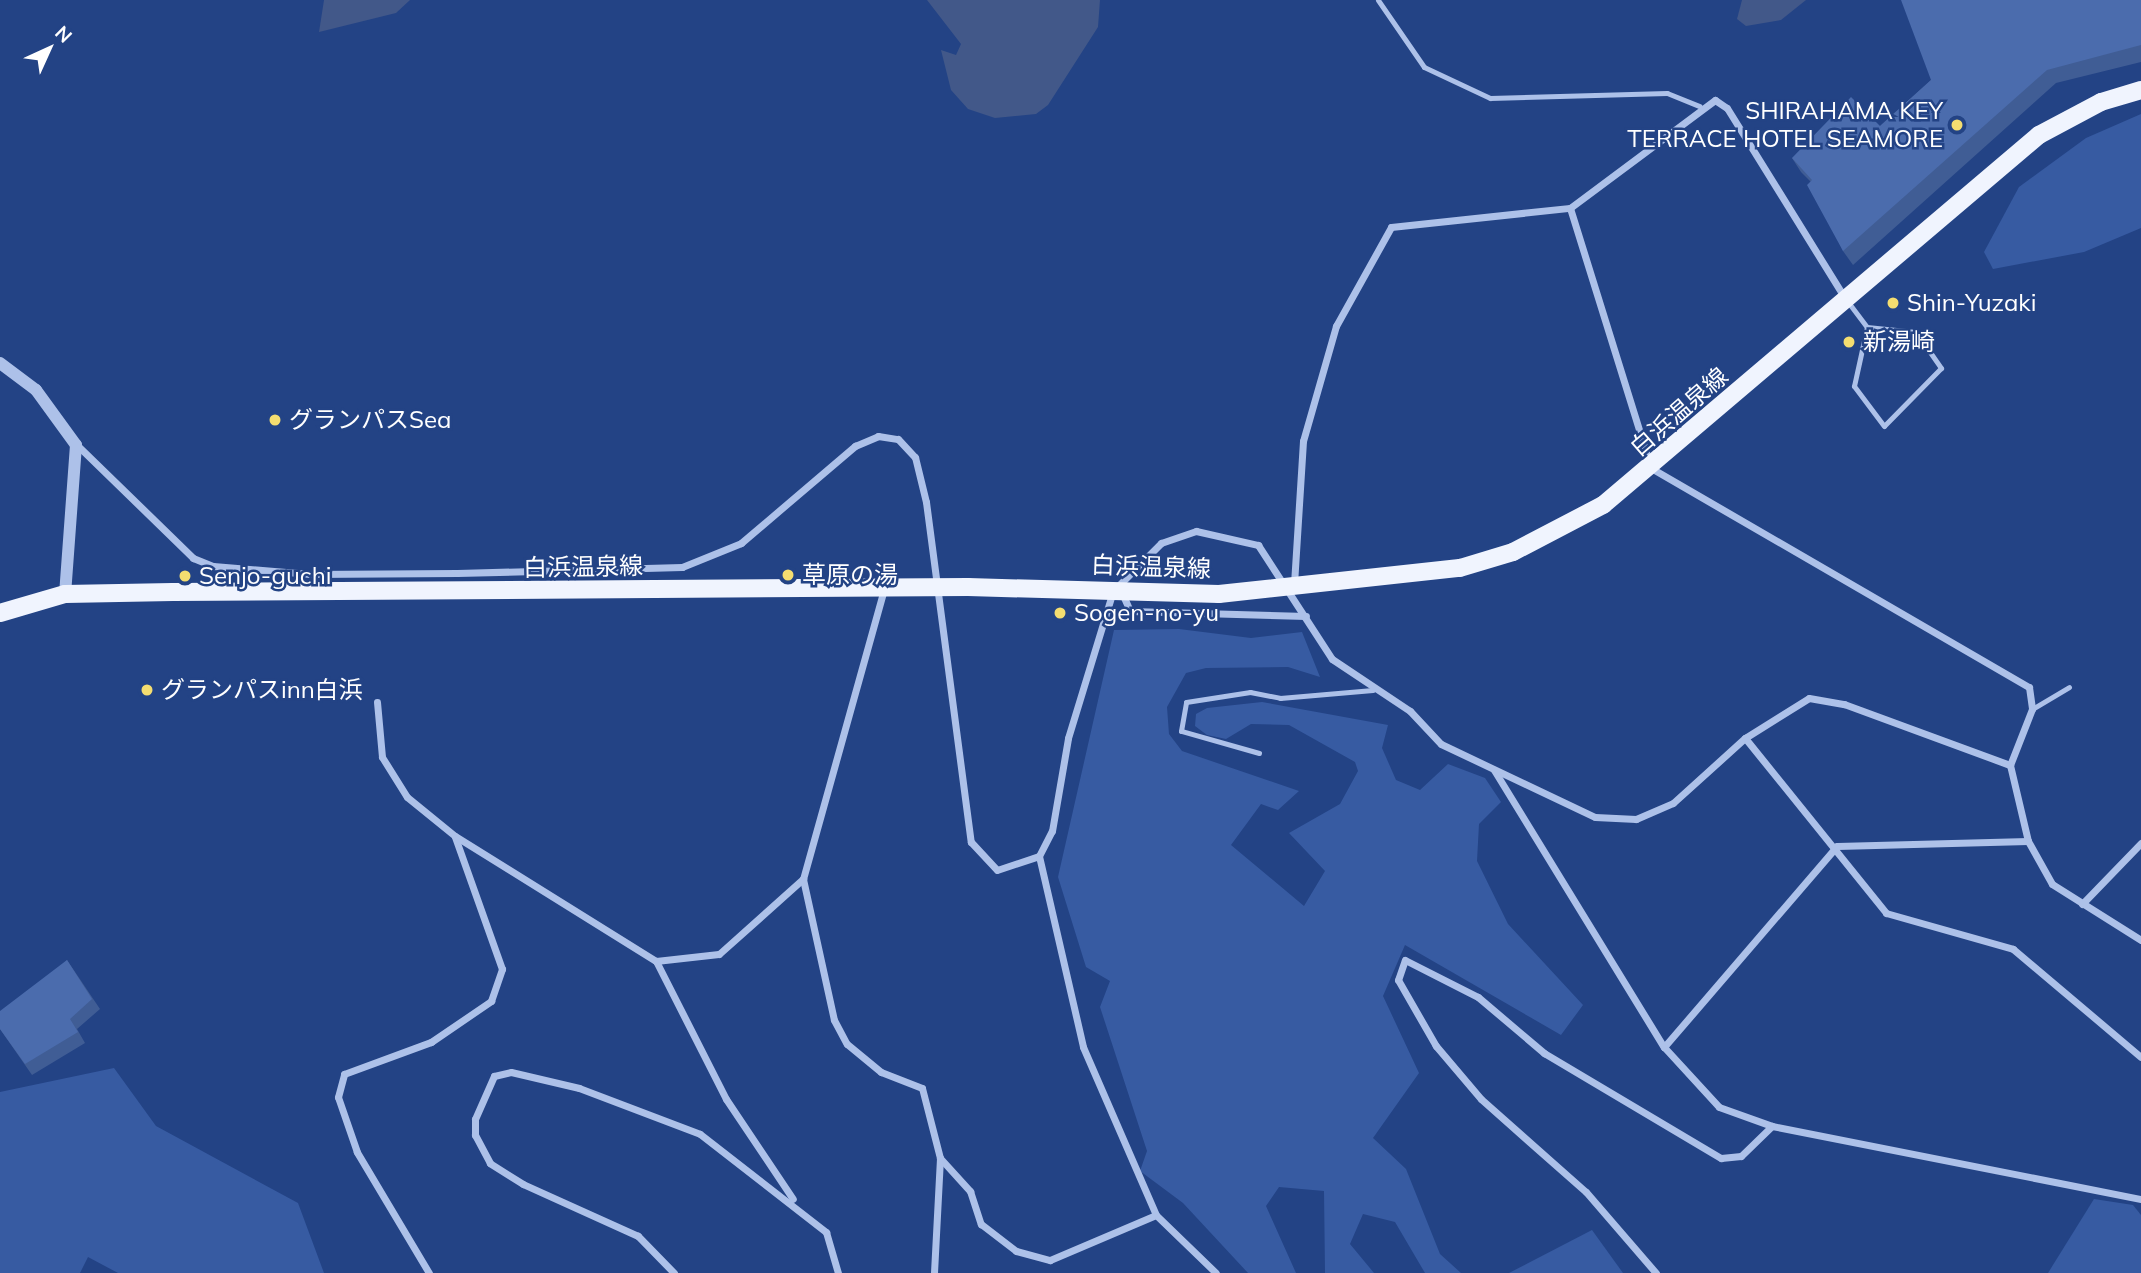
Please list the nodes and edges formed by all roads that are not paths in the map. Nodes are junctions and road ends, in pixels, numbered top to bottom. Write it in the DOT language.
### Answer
graph roads {
  1 [pos="1378,0"];
  2 [pos="2141,90"];
  3 [pos="1699,106"];
  4 [pos="1570,208"];
  5 [pos="1846,300"];
  6 [pos="1867,327"];
  7 [pos="0,363"];
  8 [pos="76,445"];
  9 [pos="1651,468"];
  10 [pos="1294,585"];
  11 [pos="884,589"];
  12 [pos="1117,591"];
  13 [pos="65,594"];
  14 [pos="0,613"];
  15 [pos="1306,615"];
  16 [pos="2069,687"];
  17 [pos="1373,690"];
  18 [pos="377,702"];
  19 [pos="2032,709"];
  20 [pos="1745,738"];
  21 [pos="1259,753"];
  22 [pos="2010,765"];
  23 [pos="1494,770"];
  24 [pos="455,836"];
  25 [pos="2028,841"];
  26 [pos="2141,843"];
  27 [pos="1837,846"];
  28 [pos="1039,856"];
  29 [pos="803,879"];
  30 [pos="2082,904"];
  31 [pos="2141,940"];
  32 [pos="656,961"];
  33 [pos="1664,1047"];
  34 [pos="2141,1057"];
  35 [pos="1772,1126"];
  36 [pos="940,1158"];
  37 [pos="2141,1199"];
  38 [pos="795,1202"];
  39 [pos="1156,1215"];
  40 [pos="429,1273"];
  41 [pos="674,1273"];
  42 [pos="838,1273"];
  43 [pos="934,1273"];
  44 [pos="1216,1273"];
  45 [pos="1656,1273"];
  1 -- 3 [label="lane"];
  2 -- 5 [label="main road, 白浜温泉線"];
  3 -- 4 [label="street"];
  3 -- 5 [label="street"];
  4 -- 9 [label="street"];
  4 -- 10 [label="street"];
  5 -- 6 [label="lane"];
  5 -- 9 [label="main road, 白浜温泉線"];
  6 -- 6 [label="lane"];
  7 -- 8 [label="street"];
  8 -- 13 [label="street"];
  8 -- 28 [label="street"];
  9 -- 10 [label="main road, 白浜温泉線"];
  9 -- 19 [label="street"];
  10 -- 12 [label="main road, 白浜温泉線"];
  11 -- 12 [label="main road, 白浜温泉線"];
  11 -- 13 [label="main road, 白浜温泉線"];
  11 -- 29 [label="street"];
  12 -- 15 [label="street"];
  12 -- 15 [label="street"];
  12 -- 28 [label="street"];
  13 -- 14 [label="main road, 白浜温泉線"];
  15 -- 17 [label="street"];
  16 -- 19 [label="lane"];
  17 -- 21 [label="lane"];
  17 -- 23 [label="street"];
  18 -- 24 [label="street"];
  19 -- 22 [label="street"];
  20 -- 22 [label="street"];
  20 -- 23 [label="street"];
  20 -- 27 [label="street"];
  22 -- 25 [label="street"];
  23 -- 33 [label="street"];
  24 -- 32 [label="street"];
  24 -- 40 [label="street"];
  25 -- 27 [label="street"];
  25 -- 30 [label="street"];
  26 -- 30 [label="street"];
  27 -- 33 [label="street"];
  27 -- 34 [label="street"];
  28 -- 39 [label="street"];
  29 -- 32 [label="street"];
  29 -- 36 [label="street"];
  30 -- 31 [label="street"];
  32 -- 38 [label="street"];
  33 -- 35 [label="street"];
  35 -- 37 [label="street"];
  35 -- 45 [label="street"];
  36 -- 39 [label="street"];
  36 -- 43 [label="street"];
  38 -- 41 [label="street"];
  38 -- 42 [label="street"];
  39 -- 44 [label="street"];
}
